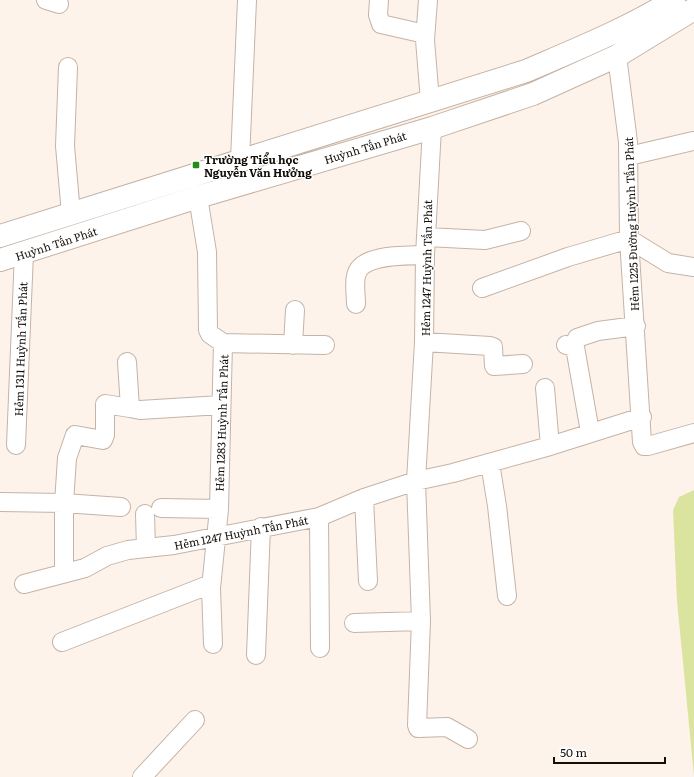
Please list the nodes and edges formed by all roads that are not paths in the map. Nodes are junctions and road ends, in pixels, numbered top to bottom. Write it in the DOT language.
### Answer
graph roads {
  1 [pos="247,0"];
  2 [pos="379,0"];
  3 [pos="428,0"];
  4 [pos="674,0"];
  5 [pos="694,9"];
  6 [pos="425,34"];
  7 [pos="617,56"];
  8 [pos="68,67"];
  9 [pos="430,101"];
  10 [pos="432,128"];
  11 [pos="692,141"];
  12 [pos="629,156"];
  13 [pos="240,160"];
  14 [pos="246,183"];
  15 [pos="198,197"];
  16 [pos="71,214"];
  17 [pos="521,230"];
  18 [pos="0,236"];
  19 [pos="427,236"];
  20 [pos="630,239"];
  21 [pos="24,253"];
  22 [pos="425,255"];
  23 [pos="0,260"];
  24 [pos="694,267"];
  25 [pos="482,288"];
  26 [pos="356,304"];
  27 [pos="295,310"];
  28 [pos="636,326"];
  29 [pos="424,342"];
  30 [pos="223,343"];
  31 [pos="293,345"];
  32 [pos="325,345"];
  33 [pos="127,362"];
  34 [pos="523,364"];
  35 [pos="545,388"];
  36 [pos="221,405"];
  37 [pos="130,408"];
  38 [pos="642,417"];
  39 [pos="590,432"];
  40 [pos="694,433"];
  41 [pos="16,446"];
  42 [pos="550,446"];
  43 [pos="490,463"];
  44 [pos="416,481"];
  45 [pos="364,498"];
  46 [pos="0,502"];
  47 [pos="64,503"];
  48 [pos="121,507"];
  49 [pos="161,508"];
  50 [pos="219,509"];
  51 [pos="145,514"];
  52 [pos="319,517"];
  53 [pos="261,527"];
  54 [pos="215,536"];
  55 [pos="146,548"];
  56 [pos="64,573"];
  57 [pos="368,581"];
  58 [pos="24,584"];
  59 [pos="211,584"];
  60 [pos="507,596"];
  61 [pos="421,622"];
  62 [pos="354,623"];
  63 [pos="62,642"];
  64 [pos="213,644"];
  65 [pos="320,648"];
  66 [pos="256,655"];
  67 [pos="195,720"];
  68 [pos="468,739"];
  69 [pos="142,777"];
  1 -- 13 [label="street"];
  2 -- 6 [label="street"];
  3 -- 6 [label="street"];
  4 -- 9 [label="main road"];
  5 -- 7 [label="main road, Huỳnh Tấn Phát"];
  6 -- 9 [label="street"];
  7 -- 10 [label="main road, Huỳnh Tấn Phát"];
  7 -- 12 [label="street, Hẻm 1225 Đường Huỳnh Tấn Phát"];
  8 -- 16 [label="street"];
  9 -- 13 [label="main road"];
  10 -- 14 [label="main road, Huỳnh Tấn Phát"];
  10 -- 19 [label="street, Hẻm 1247 Huỳnh Tấn Phát"];
  11 -- 12 [label="street"];
  12 -- 20 [label="street, Hẻm 1225 Đường Huỳnh Tấn Phát"];
  13 -- 14 [label="main road"];
  13 -- 16 [label="main road"];
  14 -- 15 [label="main road, Huỳnh Tấn Phát"];
  15 -- 21 [label="main road, Huỳnh Tấn Phát"];
  15 -- 30 [label="street, Hẻm 1283 Huỳnh Tấn Phát"];
  16 -- 18 [label="main road"];
  17 -- 19 [label="street"];
  19 -- 22 [label="street, Hẻm 1247 Huỳnh Tấn Phát"];
  20 -- 24 [label="street"];
  20 -- 25 [label="street"];
  20 -- 28 [label="street, Hẻm 1225 Đường Huỳnh Tấn Phát"];
  21 -- 23 [label="main road, Huỳnh Tấn Phát"];
  21 -- 41 [label="street, Hẻm 1311 Huỳnh Tấn Phát"];
  22 -- 26 [label="street"];
  22 -- 29 [label="street, Hẻm 1247 Huỳnh Tấn Phát"];
  27 -- 31 [label="street"];
  28 -- 38 [label="street, Hẻm 1225 Đường Huỳnh Tấn Phát"];
  28 -- 39 [label="street"];
  29 -- 34 [label="street"];
  29 -- 44 [label="street, Hẻm 1247 Huỳnh Tấn Phát"];
  30 -- 31 [label="street"];
  30 -- 36 [label="street, Hẻm 1283 Huỳnh Tấn Phát"];
  31 -- 32 [label="street"];
  33 -- 37 [label="street"];
  35 -- 42 [label="street"];
  36 -- 37 [label="street"];
  36 -- 50 [label="street, Hẻm 1283 Huỳnh Tấn Phát"];
  37 -- 47 [label="street"];
  38 -- 39 [label="street"];
  38 -- 40 [label="street, Hẻm 1225 Đường Huỳnh Tấn Phát"];
  39 -- 42 [label="street"];
  42 -- 43 [label="street"];
  43 -- 44 [label="street"];
  43 -- 60 [label="street"];
  44 -- 45 [label="street, Hẻm 1247 Huỳnh Tấn Phát"];
  44 -- 61 [label="street, Hẻm 1247 Huỳnh Tấn Phát"];
  45 -- 52 [label="street, Hẻm 1247 Huỳnh Tấn Phát"];
  45 -- 57 [label="street"];
  46 -- 47 [label="street"];
  47 -- 48 [label="street"];
  47 -- 56 [label="street"];
  49 -- 50 [label="street"];
  50 -- 54 [label="street, Hẻm 1283 Huỳnh Tấn Phát"];
  51 -- 55 [label="street"];
  52 -- 53 [label="street, Hẻm 1247 Huỳnh Tấn Phát"];
  52 -- 65 [label="street"];
  53 -- 54 [label="street, Hẻm 1247 Huỳnh Tấn Phát"];
  53 -- 66 [label="street"];
  54 -- 55 [label="street, Hẻm 1247 Huỳnh Tấn Phát"];
  54 -- 59 [label="street, Hẻm 1283 Huỳnh Tấn Phát"];
  55 -- 56 [label="street, Hẻm 1247 Huỳnh Tấn Phát"];
  56 -- 58 [label="street, Hẻm 1247 Huỳnh Tấn Phát"];
  59 -- 63 [label="street"];
  59 -- 64 [label="street, Hẻm 1283 Huỳnh Tấn Phát"];
  61 -- 62 [label="street"];
  61 -- 68 [label="street, Hẻm 1247 Huỳnh Tấn Phát"];
  67 -- 69 [label="street"];
}
